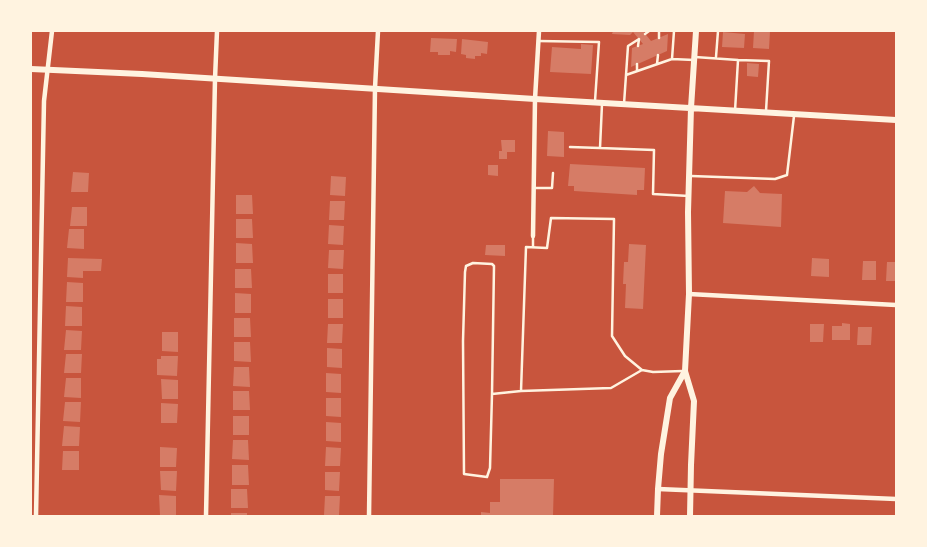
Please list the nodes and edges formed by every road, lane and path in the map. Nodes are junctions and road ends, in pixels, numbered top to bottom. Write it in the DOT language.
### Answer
graph roads {
  1 [pos="52,31"];
  2 [pos="217,31"];
  3 [pos="378,31"];
  4 [pos="538,31"];
  5 [pos="649,31"];
  6 [pos="659,31"];
  7 [pos="674,31"];
  8 [pos="696,31"];
  9 [pos="718,31"];
  10 [pos="645,34"];
  11 [pos="659,38"];
  12 [pos="538,41"];
  13 [pos="638,46"];
  14 [pos="658,55"];
  15 [pos="694,58"];
  16 [pos="716,58"];
  17 [pos="672,59"];
  18 [pos="738,60"];
  19 [pos="637,64"];
  20 [pos="657,64"];
  21 [pos="31,69"];
  22 [pos="47,70"];
  23 [pos="637,71"];
  24 [pos="626,75"];
  25 [pos="215,79"];
  26 [pos="375,88"];
  27 [pos="535,99"];
  28 [pos="599,103"];
  29 [pos="624,104"];
  30 [pos="691,108"];
  31 [pos="735,111"];
  32 [pos="766,113"];
  33 [pos="794,115"];
  34 [pos="896,120"];
  35 [pos="570,147"];
  36 [pos="600,148"];
  37 [pos="553,173"];
  38 [pos="689,176"];
  39 [pos="534,188"];
  40 [pos="689,196"];
  41 [pos="533,236"];
  42 [pos="532,247"];
  43 [pos="689,294"];
  44 [pos="896,304"];
  45 [pos="642,370"];
  46 [pos="685,371"];
  47 [pos="521,391"];
  48 [pos="492,394"];
  49 [pos="658,489"];
  50 [pos="691,490"];
  51 [pos="896,499"];
  52 [pos="36,516"];
  53 [pos="206,516"];
  54 [pos="369,516"];
  55 [pos="658,516"];
  56 [pos="690,516"];
  1 -- 22 [label="street"];
  2 -- 25 [label="street"];
  3 -- 26 [label="street"];
  4 -- 12 [label="street"];
  5 -- 10 [label="lane"];
  6 -- 11 [label="lane"];
  7 -- 17 [label="lane"];
  8 -- 15 [label="main road"];
  9 -- 16 [label="lane"];
  12 -- 27 [label="street"];
  12 -- 28 [label="lane"];
  13 -- 24 [label="lane"];
  14 -- 20 [label="lane"];
  15 -- 16 [label="lane"];
  15 -- 17 [label="lane"];
  15 -- 30 [label="main road"];
  16 -- 18 [label="lane"];
  17 -- 20 [label="lane"];
  18 -- 31 [label="lane"];
  18 -- 32 [label="lane"];
  19 -- 23 [label="lane"];
  20 -- 23 [label="lane"];
  21 -- 22 [label="main road"];
  22 -- 25 [label="main road"];
  22 -- 52 [label="street"];
  23 -- 24 [label="lane"];
  24 -- 29 [label="lane"];
  25 -- 26 [label="main road"];
  25 -- 53 [label="street"];
  26 -- 27 [label="main road"];
  26 -- 54 [label="street"];
  27 -- 28 [label="main road"];
  27 -- 39 [label="street"];
  28 -- 29 [label="main road"];
  28 -- 36 [label="lane"];
  29 -- 30 [label="main road"];
  30 -- 31 [label="main road"];
  30 -- 38 [label="main road"];
  31 -- 32 [label="main road"];
  32 -- 33 [label="main road"];
  33 -- 34 [label="main road"];
  33 -- 38 [label="lane"];
  35 -- 36 [label="lane"];
  36 -- 40 [label="lane"];
  37 -- 39 [label="lane"];
  38 -- 40 [label="main road"];
  39 -- 41 [label="street"];
  40 -- 43 [label="main road"];
  41 -- 42 [label="lane"];
  42 -- 45 [label="lane"];
  42 -- 47 [label="lane"];
  43 -- 44 [label="street"];
  43 -- 46 [label="main road"];
  45 -- 46 [label="lane"];
  45 -- 47 [label="lane"];
  46 -- 49 [label="main road"];
  46 -- 50 [label="main road"];
  47 -- 48 [label="lane"];
  48 -- 48 [label="lane"];
  49 -- 50 [label="street"];
  49 -- 55 [label="main road"];
  50 -- 51 [label="street"];
  50 -- 56 [label="main road"];
}
